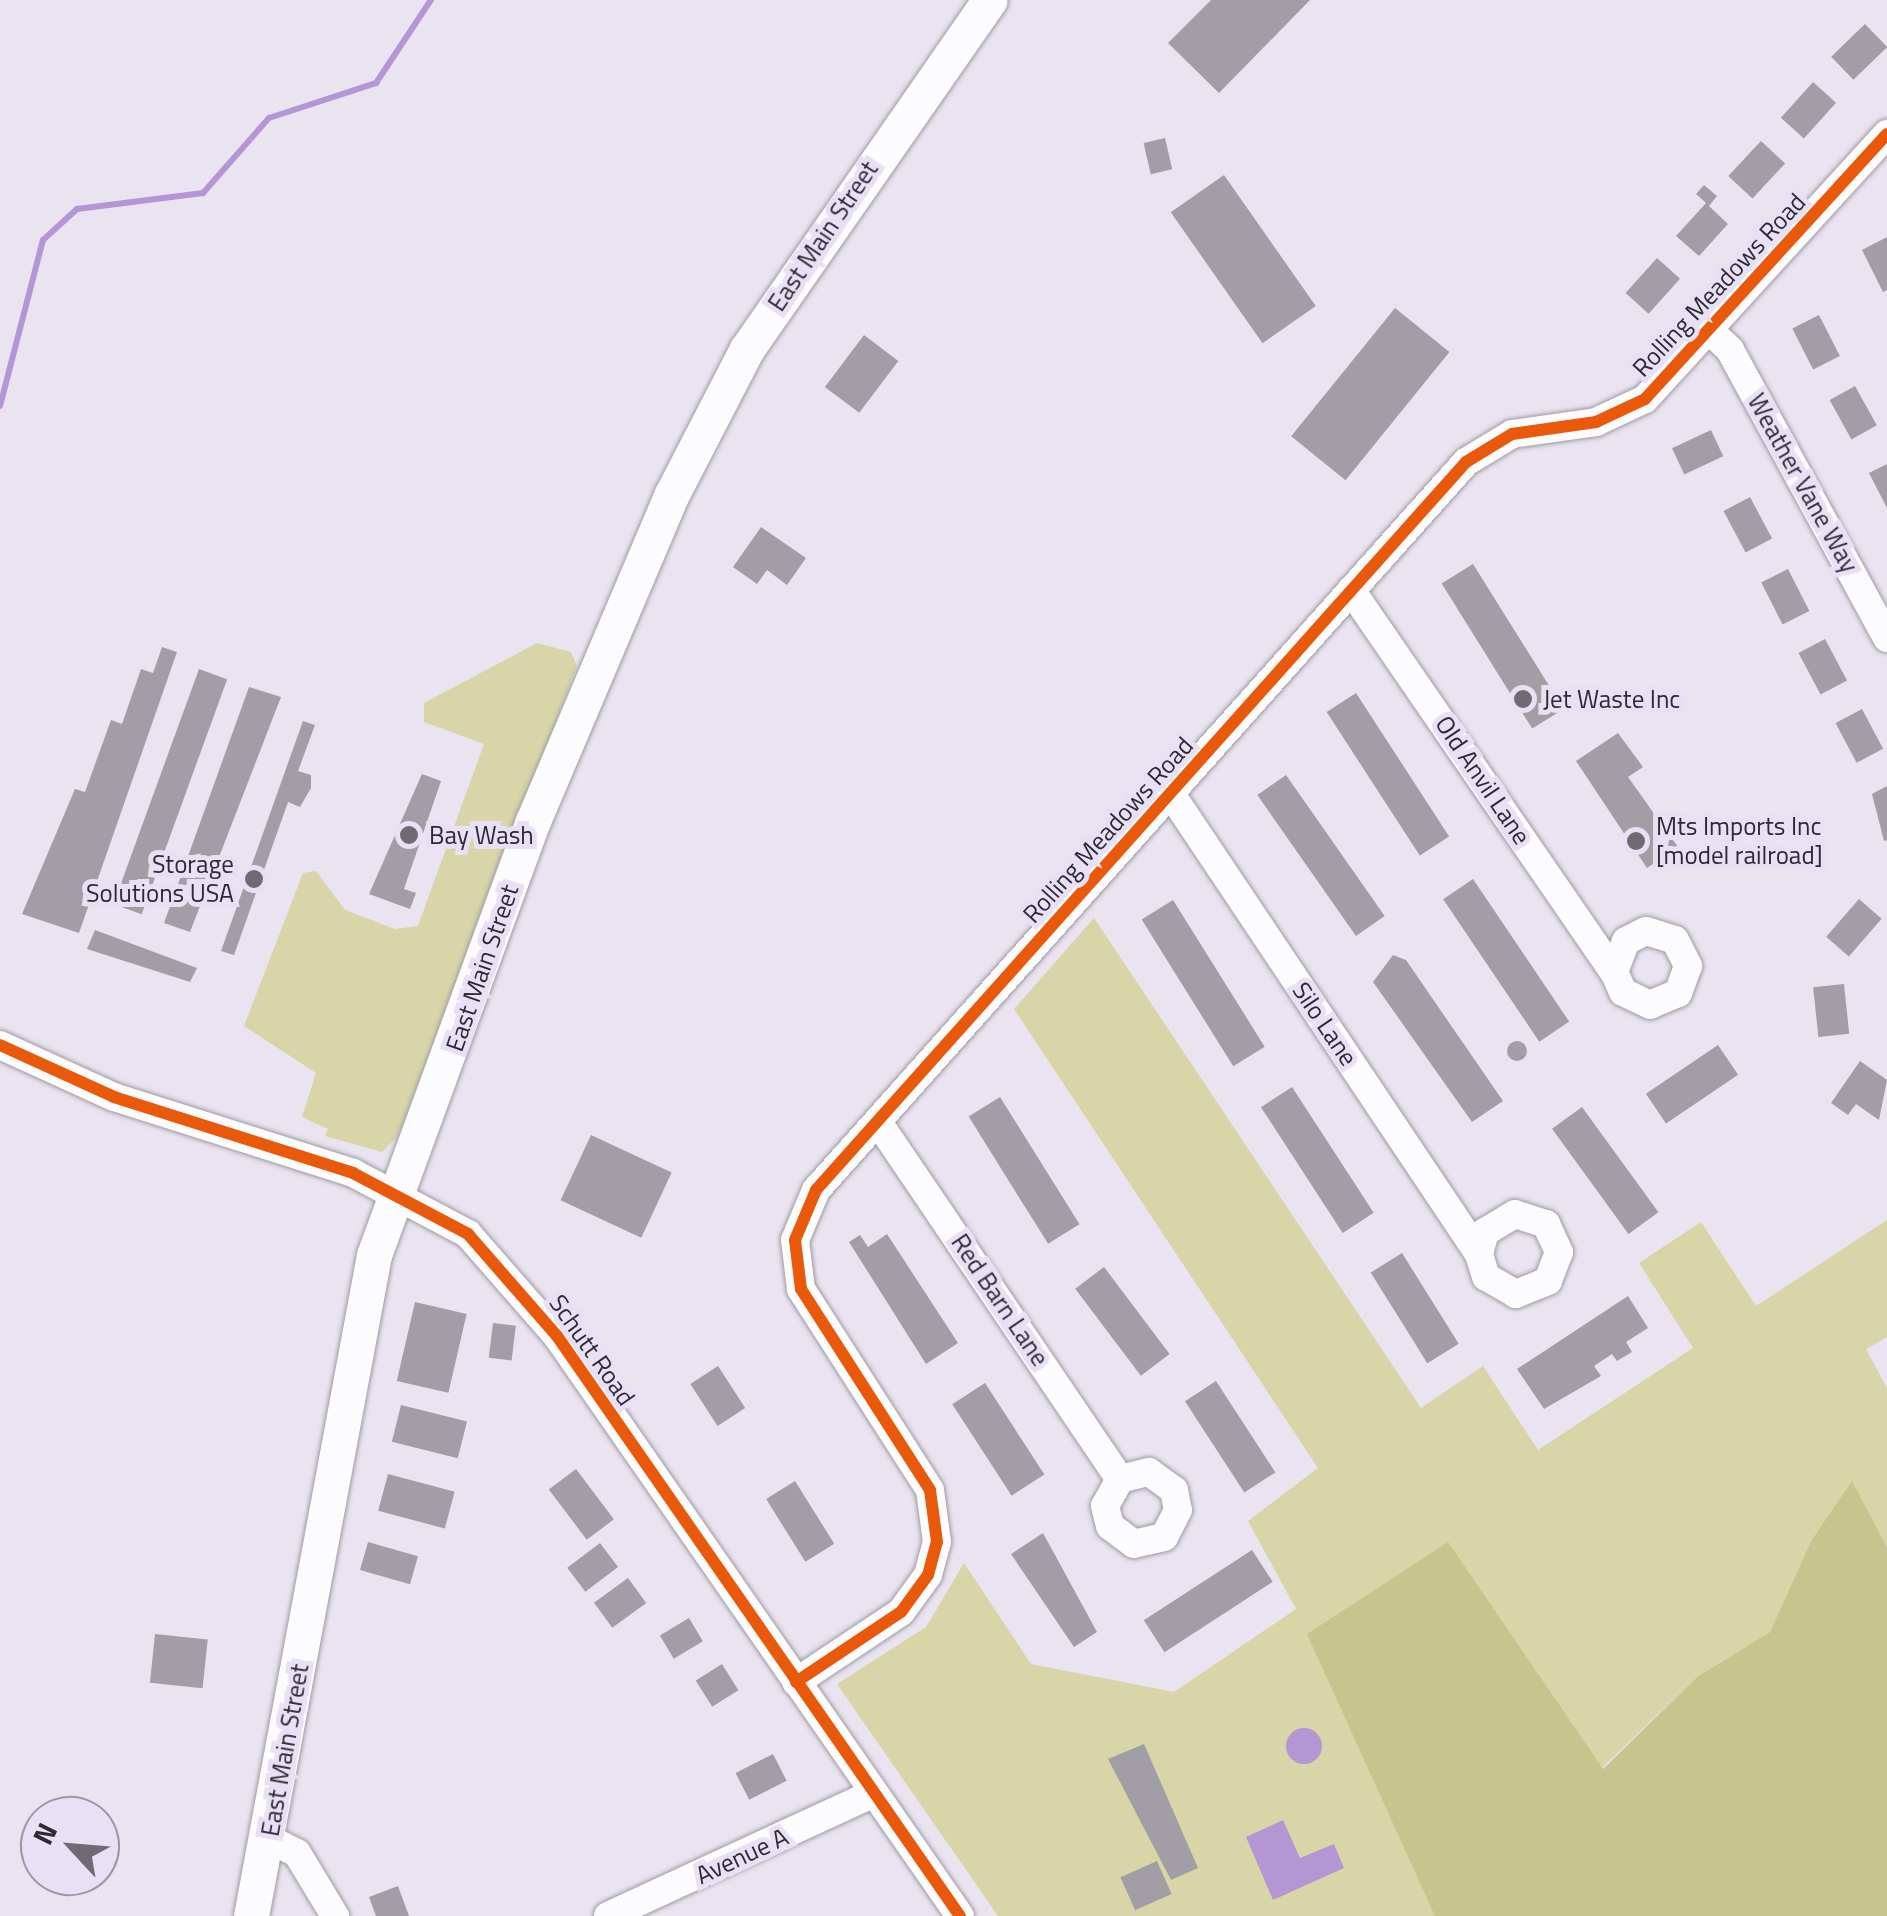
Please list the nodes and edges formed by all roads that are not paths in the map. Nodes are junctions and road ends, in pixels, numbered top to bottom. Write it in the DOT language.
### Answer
graph roads {
  1 [pos="990,0"];
  2 [pos="1886,137"];
  3 [pos="1712,333"];
  4 [pos="1351,590"];
  5 [pos="1887,638"];
  6 [pos="1170,794"];
  7 [pos="1614,972"];
  8 [pos="0,1045"];
  9 [pos="878,1122"];
  10 [pos="398,1194"];
  11 [pos="1479,1254"];
  12 [pos="1120,1479"];
  13 [pos="796,1682"];
  14 [pos="874,1793"];
  15 [pos="269,1839"];
  16 [pos="251,1916"];
  17 [pos="335,1916"];
  18 [pos="608,1916"];
  19 [pos="960,1916"];
  1 -- 10 [label="main road, East Main Street"];
  2 -- 3 [label="street, Rolling Meadows Road"];
  3 -- 4 [label="street, Rolling Meadows Road"];
  3 -- 5 [label="street, Weather Vane Way"];
  4 -- 6 [label="street, Rolling Meadows Road"];
  4 -- 7 [label="street, Old Anvil Lane"];
  6 -- 9 [label="street, Rolling Meadows Road"];
  6 -- 11 [label="street, Silo Lane"];
  8 -- 10 [label="street, Schutt Road"];
  9 -- 12 [label="street, Red Barn Lane"];
  9 -- 13 [label="street, Rolling Meadows Road"];
  10 -- 13 [label="street, Schutt Road"];
  10 -- 15 [label="main road, East Main Street"];
  13 -- 14 [label="street, Schutt Road"];
  14 -- 18 [label="street, Avenue A"];
  14 -- 19 [label="street, Schutt Road"];
  15 -- 16 [label="main road, East Main Street"];
  15 -- 17 [label="street"];
}
